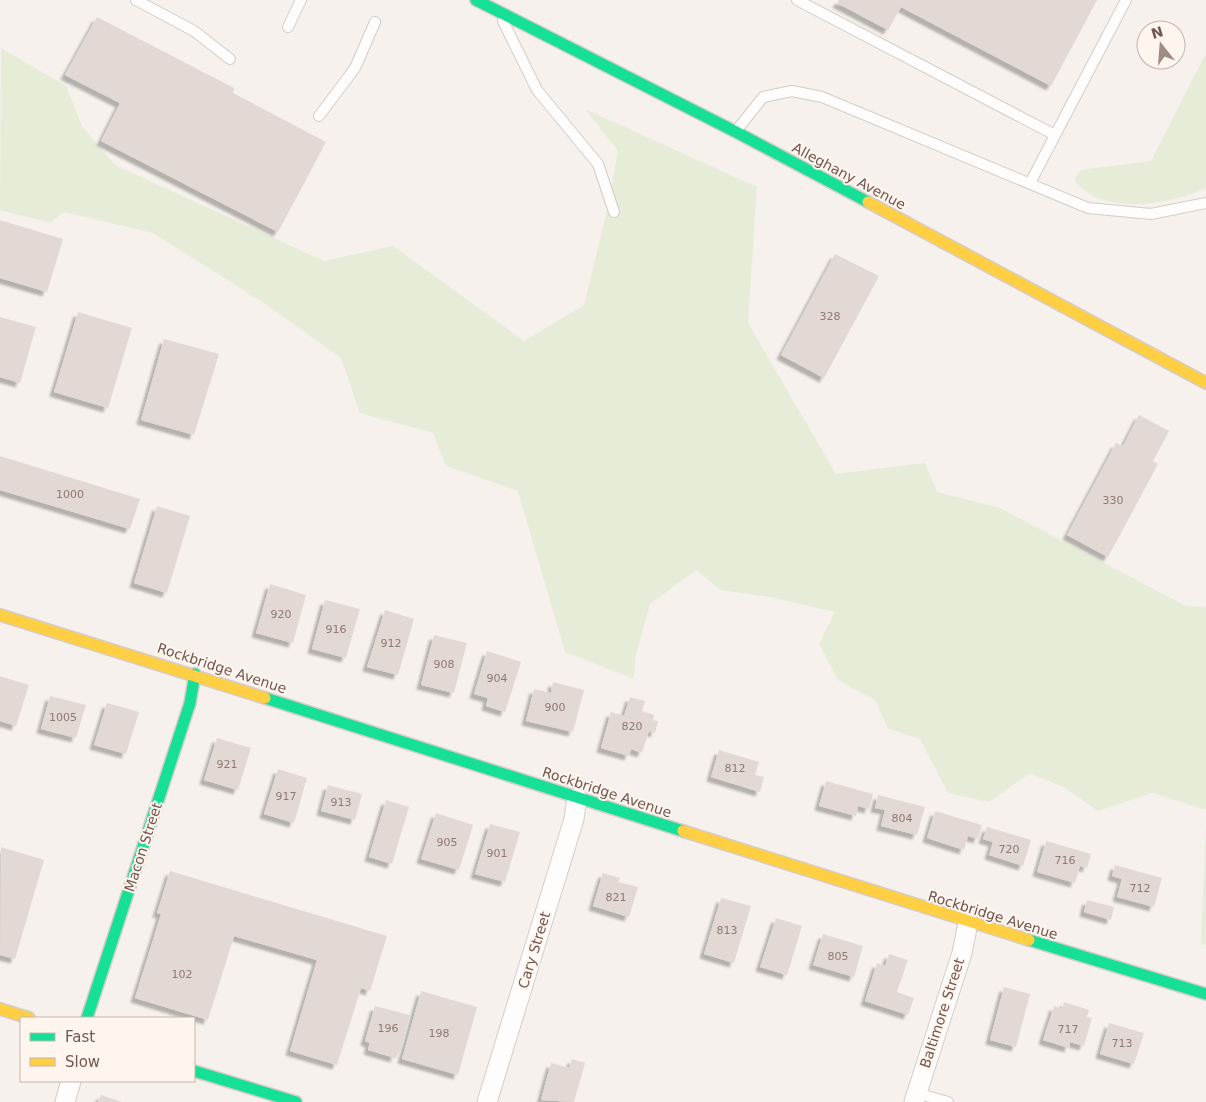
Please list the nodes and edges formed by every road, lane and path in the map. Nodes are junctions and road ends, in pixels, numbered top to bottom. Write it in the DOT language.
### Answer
graph roads {
  1 [pos="136,0"];
  2 [pos="301,0"];
  3 [pos="476,0"];
  4 [pos="797,0"];
  5 [pos="1126,0"];
  6 [pos="498,11"];
  7 [pos="375,22"];
  8 [pos="288,27"];
  9 [pos="230,59"];
  10 [pos="319,116"];
  11 [pos="736,132"];
  12 [pos="1056,135"];
  13 [pos="1030,183"];
  14 [pos="1206,203"];
  15 [pos="614,212"];
  16 [pos="1206,383"];
  17 [pos="0,615"];
  18 [pos="195,674"];
  19 [pos="577,798"];
  20 [pos="968,923"];
  21 [pos="1206,994"];
  22 [pos="0,1009"];
  23 [pos="26,1017"];
  24 [pos="87,1017"];
  25 [pos="195,1071"];
  26 [pos="71,1082"];
  27 [pos="915,1097"];
  28 [pos="65,1102"];
  29 [pos="296,1102"];
  30 [pos="487,1102"];
  31 [pos="948,1102"];
  1 -- 9 [label="lane"];
  2 -- 8 [label="lane"];
  3 -- 6 [label="street, Alleghany Avenue"];
  4 -- 12 [label="lane"];
  5 -- 12 [label="lane"];
  6 -- 11 [label="street, Alleghany Avenue"];
  6 -- 15 [label="lane"];
  7 -- 10 [label="lane"];
  11 -- 13 [label="lane"];
  11 -- 16 [label="street, Alleghany Avenue"];
  12 -- 13 [label="lane"];
  13 -- 14 [label="lane"];
  17 -- 18 [label="street, Rockbridge Avenue"];
  18 -- 19 [label="street, Rockbridge Avenue"];
  18 -- 24 [label="street, Macon Street"];
  19 -- 20 [label="street, Rockbridge Avenue"];
  19 -- 30 [label="street, Cary Street"];
  20 -- 21 [label="street, Rockbridge Avenue"];
  20 -- 27 [label="street, Baltimore Street"];
  22 -- 23 [label="street"];
  25 -- 29 [label="street"];
  26 -- 28 [label="street"];
  27 -- 31 [label="lane"];
}
